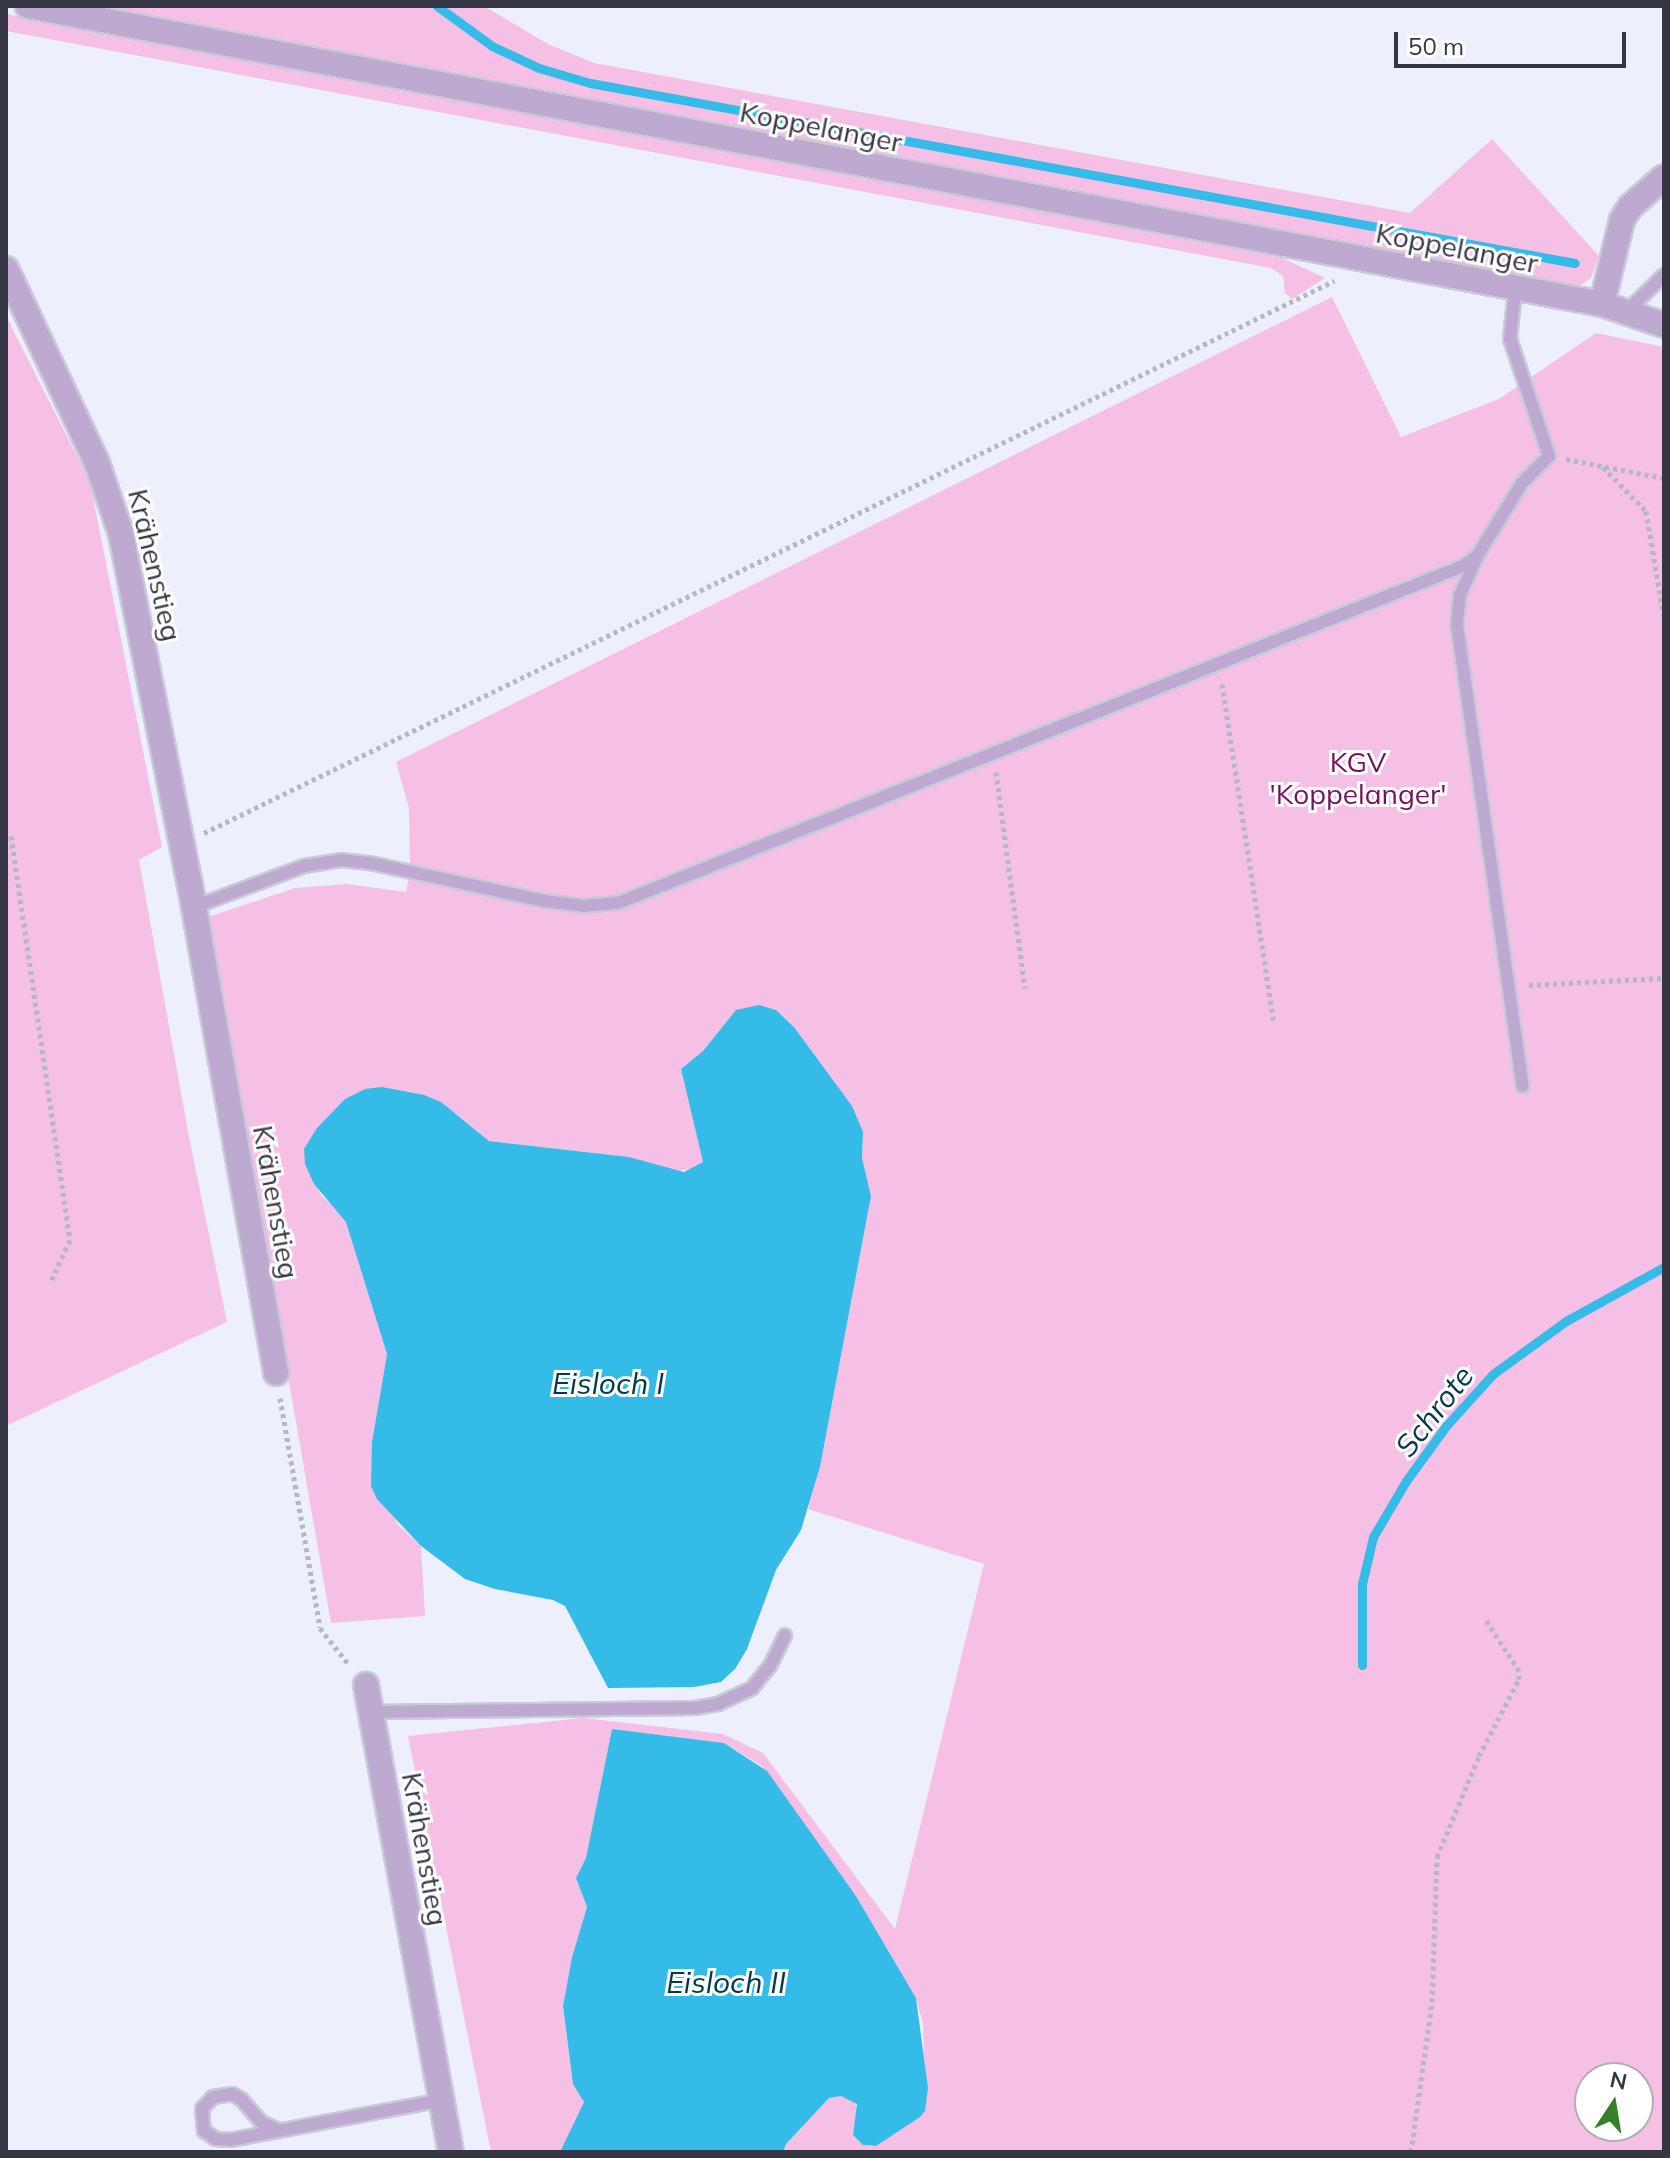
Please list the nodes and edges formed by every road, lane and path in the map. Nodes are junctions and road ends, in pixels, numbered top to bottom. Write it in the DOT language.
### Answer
graph roads {
  1 [pos="28,6"];
  2 [pos="1664,177"];
  3 [pos="1371,263"];
  4 [pos="6,269"];
  5 [pos="1664,275"];
  6 [pos="1515,290"];
  7 [pos="1602,304"];
  8 [pos="1628,310"];
  9 [pos="1664,325"];
  10 [pos="1549,456"];
  11 [pos="1603,467"];
  12 [pos="1664,478"];
  13 [pos="1477,556"];
  14 [pos="1664,618"];
  15 [pos="1219,663"];
  16 [pos="994,756"];
  17 [pos="11,836"];
  18 [pos="180,844"];
  19 [pos="194,907"];
  20 [pos="1664,978"];
  21 [pos="1509,987"];
  22 [pos="1025,988"];
  23 [pos="1274,1022"];
  24 [pos="1523,1086"];
  25 [pos="51,1281"];
  26 [pos="276,1373"];
  27 [pos="1484,1617"];
  28 [pos="785,1635"];
  29 [pos="366,1685"];
  30 [pos="370,1712"];
  31 [pos="441,2100"];
  32 [pos="278,2130"];
  33 [pos="451,2152"];
  34 [pos="1411,2152"];
  1 -- 3 [label="street, Koppelanger"];
  2 -- 7 [label="street"];
  3 -- 6 [label="street, Koppelanger"];
  3 -- 18 [label="path"];
  4 -- 18 [label="street, Krähenstieg"];
  5 -- 8 [label="lane"];
  6 -- 7 [label="street, Koppelanger"];
  6 -- 10 [label="lane"];
  7 -- 8 [label="street, Koppelanger"];
  8 -- 9 [label="street, Koppelanger"];
  10 -- 11 [label="path"];
  10 -- 13 [label="lane"];
  11 -- 12 [label="path"];
  11 -- 14 [label="path"];
  13 -- 15 [label="lane"];
  13 -- 21 [label="lane"];
  15 -- 16 [label="lane"];
  15 -- 23 [label="path"];
  16 -- 19 [label="lane"];
  16 -- 22 [label="path"];
  17 -- 25 [label="path"];
  18 -- 19 [label="street, Krähenstieg"];
  19 -- 26 [label="street, Krähenstieg"];
  20 -- 21 [label="path"];
  21 -- 24 [label="lane"];
  26 -- 29 [label="path"];
  27 -- 34 [label="path"];
  28 -- 30 [label="lane"];
  29 -- 30 [label="street, Krähenstieg"];
  30 -- 31 [label="street, Krähenstieg"];
  31 -- 32 [label="lane"];
  31 -- 33 [label="street, Krähenstieg"];
  32 -- 32 [label="lane"];
}
